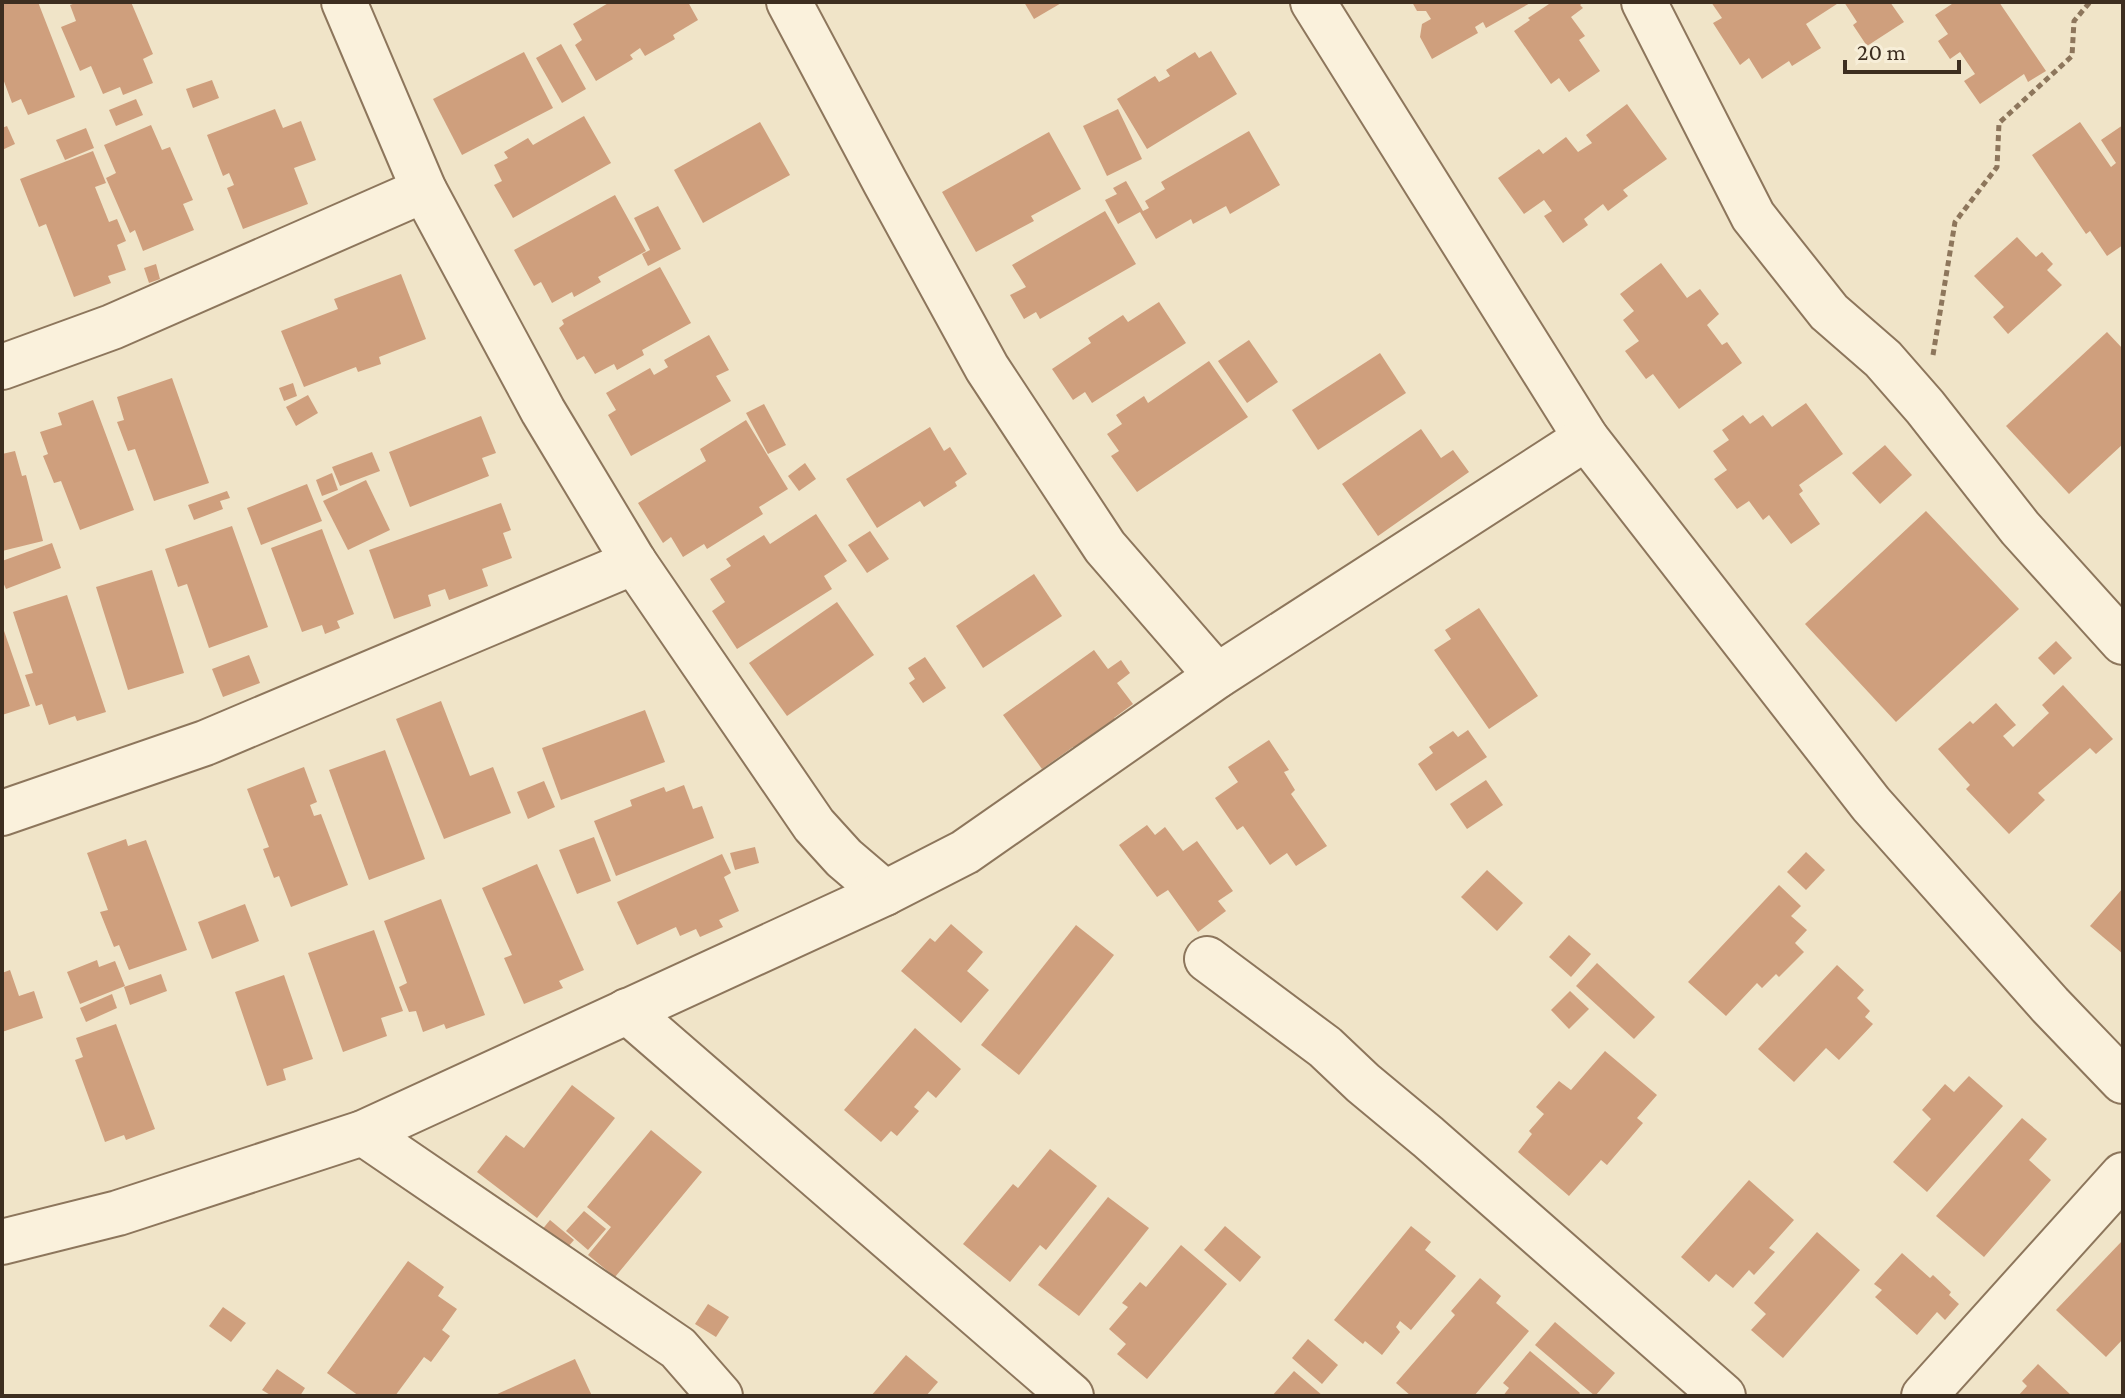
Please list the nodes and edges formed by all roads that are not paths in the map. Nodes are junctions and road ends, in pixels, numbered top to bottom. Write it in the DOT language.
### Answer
graph roads {
  1 [pos="344,2"];
  2 [pos="789,2"];
  3 [pos="1313,2"];
  4 [pos="1644,2"];
  5 [pos="424,190"];
  6 [pos="2,367"];
  7 [pos="1586,438"];
  8 [pos="634,562"];
  9 [pos="2123,642"];
  10 [pos="1217,676"];
  11 [pos="2,813"];
  12 [pos="885,893"];
  13 [pos="1207,959"];
  14 [pos="627,1011"];
  15 [pos="2123,1081"];
  16 [pos="363,1133"];
  17 [pos="2123,1175"];
  18 [pos="2,1242"];
  19 [pos="720,1396"];
  20 [pos="1071,1396"];
  21 [pos="1723,1396"];
  22 [pos="1924,1396"];
  1 -- 5 [label="street"];
  2 -- 10 [label="street"];
  3 -- 7 [label="street"];
  4 -- 9 [label="street"];
  5 -- 6 [label="street"];
  5 -- 8 [label="street"];
  7 -- 10 [label="street"];
  7 -- 15 [label="street"];
  8 -- 11 [label="street"];
  8 -- 12 [label="street"];
  10 -- 12 [label="street"];
  12 -- 14 [label="street"];
  13 -- 21 [label="street"];
  14 -- 16 [label="street"];
  14 -- 20 [label="street"];
  16 -- 18 [label="street"];
  16 -- 19 [label="street"];
  17 -- 22 [label="street"];
}
